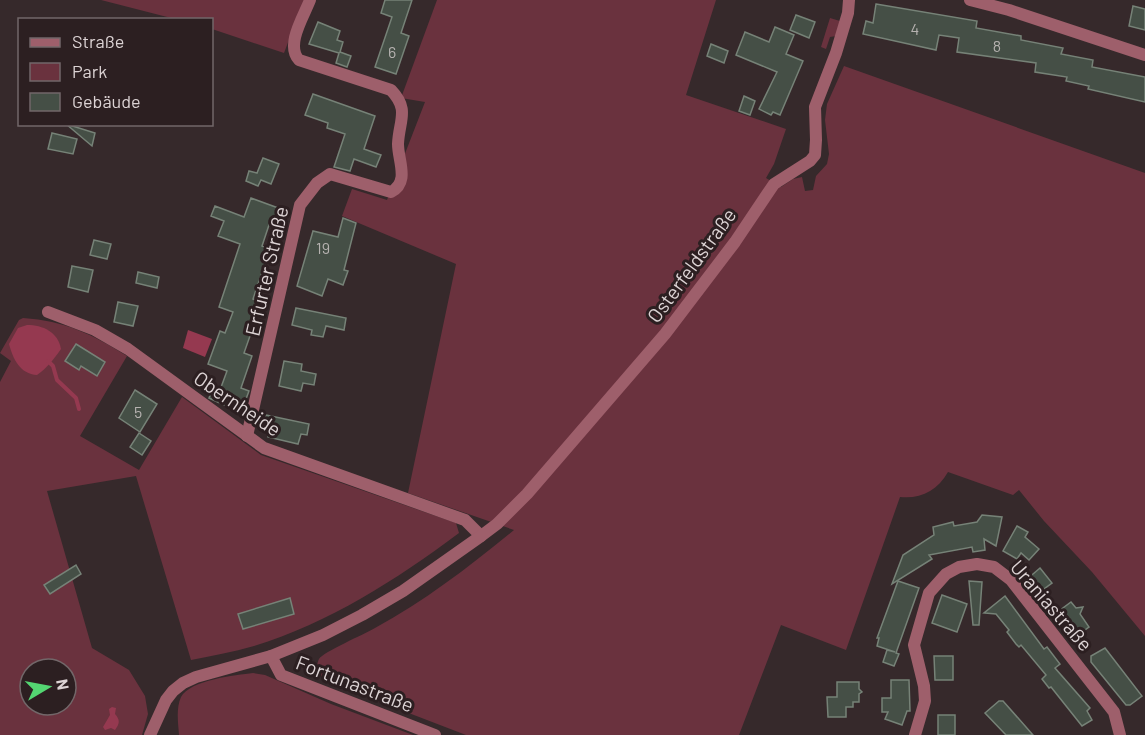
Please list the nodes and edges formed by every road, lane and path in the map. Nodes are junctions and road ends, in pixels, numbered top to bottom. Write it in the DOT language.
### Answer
graph roads {
  1 [pos="310,0"];
  2 [pos="849,0"];
  3 [pos="970,0"];
  4 [pos="1011,5"];
  5 [pos="1145,55"];
  6 [pos="48,312"];
  7 [pos="247,436"];
  8 [pos="481,536"];
  9 [pos="271,656"];
  10 [pos="150,735"];
  11 [pos="435,735"];
  12 [pos="915,735"];
  13 [pos="1120,735"];
  1 -- 7 [label="street, Erfurter Straße"];
  2 -- 8 [label="street, Osterfeldstraße"];
  3 -- 4 [label="street"];
  4 -- 5 [label="street"];
  6 -- 7 [label="street, Obernheide"];
  7 -- 8 [label="street, Obernheide"];
  8 -- 9 [label="street"];
  9 -- 10 [label="street"];
  9 -- 11 [label="street, Fortunastraße"];
  12 -- 13 [label="street, Uraniastraße"];
}
